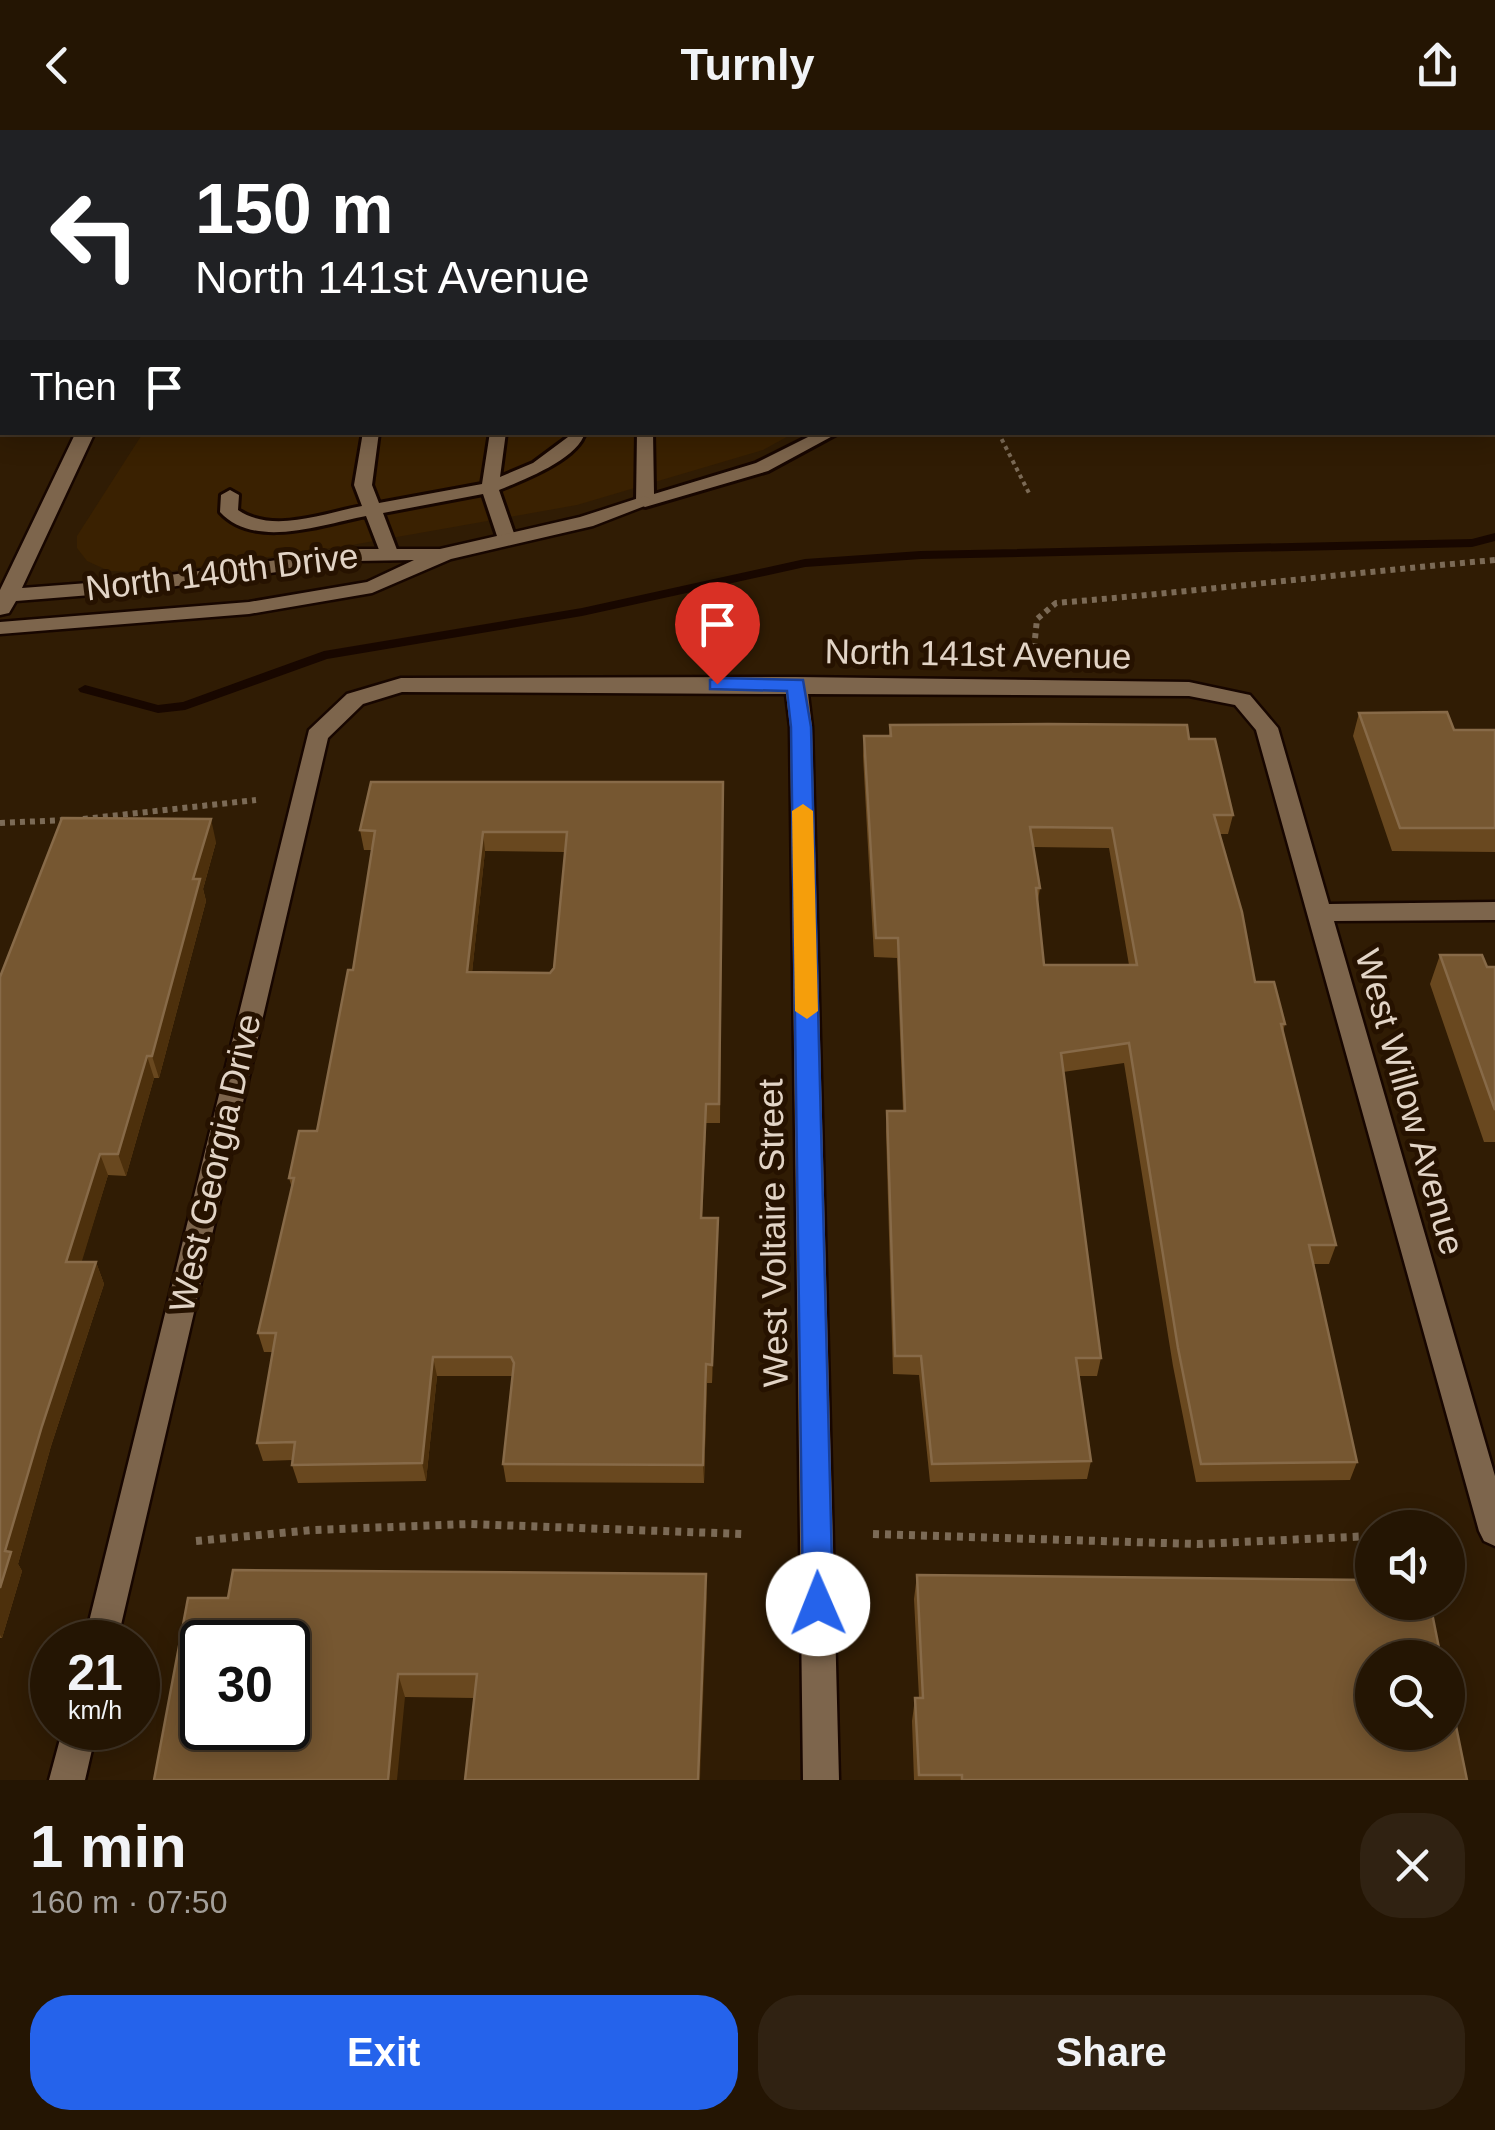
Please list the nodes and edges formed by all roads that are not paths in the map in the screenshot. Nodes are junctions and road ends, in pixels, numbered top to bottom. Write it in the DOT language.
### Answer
graph roads {
  1 [pos="85,435"];
  2 [pos="371,435"];
  3 [pos="498,435"];
  4 [pos="577,435"];
  5 [pos="644,435"];
  6 [pos="826,435"];
  7 [pos="490,488"];
  8 [pos="230,494"];
  9 [pos="644,502"];
  10 [pos="371,510"];
  11 [pos="507,539"];
  12 [pos="445,554"];
  13 [pos="390,555"];
  14 [pos="3,602"];
  15 [pos="0,628"];
  16 [pos="796,684"];
  17 [pos="355,698"];
  18 [pos="1242,700"];
  19 [pos="1495,911"];
  20 [pos="1320,913"];
  21 [pos="1493,1515"];
  22 [pos="105,1620"];
  23 [pos="74,1750"];
  24 [pos="67,1780"];
  25 [pos="821,1780"];
  1 -- 14 [label="street"];
  2 -- 10 [label="lane"];
  3 -- 7 [label="lane"];
  4 -- 7 [label="lane"];
  5 -- 9 [label="lane"];
  6 -- 9 [label="lane"];
  7 -- 10 [label="lane"];
  7 -- 11 [label="lane"];
  8 -- 10 [label="lane"];
  9 -- 11 [label="street, North 140th Drive"];
  10 -- 13 [label="lane"];
  11 -- 12 [label="street, North 140th Drive"];
  12 -- 13 [label="street, North 140th Drive"];
  12 -- 15 [label="street, North 140th Drive"];
  13 -- 14 [label="street, North 140th Drive"];
  16 -- 17 [label="street, North 141st Avenue"];
  16 -- 18 [label="street, North 141st Avenue"];
  16 -- 25 [label="street, West Voltaire Street"];
  17 -- 22 [label="street, West Georgia Drive"];
  18 -- 20 [label="street, West Willow Avenue"];
  19 -- 20 [label="street"];
  20 -- 21 [label="street, West Willow Avenue"];
  23 -- 24 [label="street"];
}
